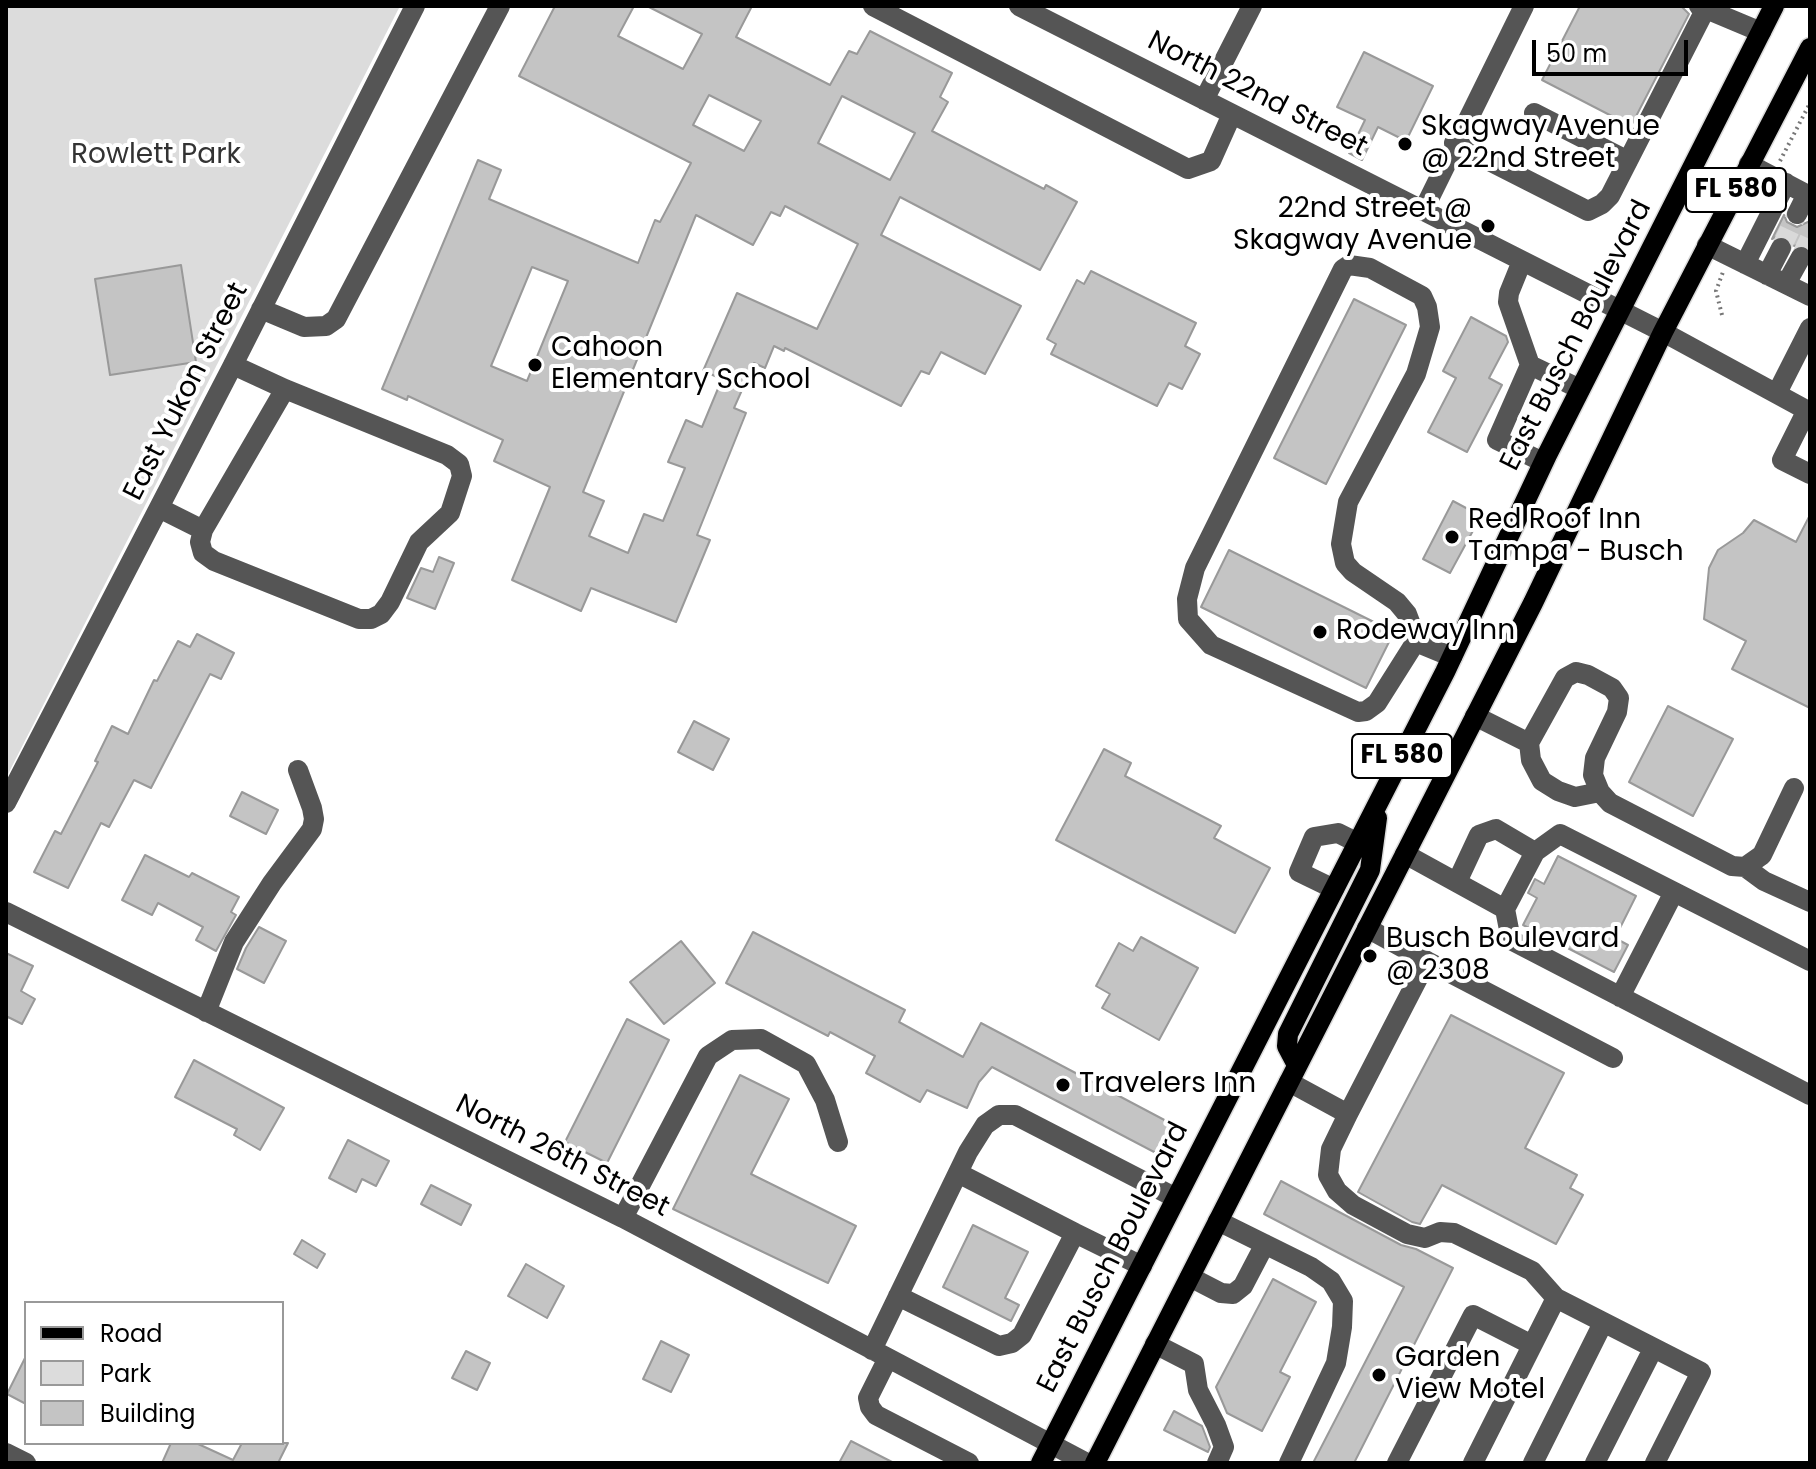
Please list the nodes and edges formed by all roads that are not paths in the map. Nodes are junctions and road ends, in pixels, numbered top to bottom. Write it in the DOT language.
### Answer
graph roads {
  1 [pos="415,6"];
  2 [pos="500,6"];
  3 [pos="873,6"];
  4 [pos="1019,6"];
  5 [pos="1252,6"];
  6 [pos="1524,6"];
  7 [pos="1774,6"];
  8 [pos="1702,8"];
  9 [pos="1761,32"];
  10 [pos="1810,48"];
  11 [pos="1804,71"];
  12 [pos="1204,100"];
  13 [pos="1534,113"];
  14 [pos="1232,114"];
  15 [pos="1454,143"];
  16 [pos="1628,161"];
  17 [pos="1749,164"];
  18 [pos="1786,183"];
  19 [pos="1809,195"];
  20 [pos="1423,211"];
  21 [pos="1797,214"];
  22 [pos="1707,245"];
  23 [pos="1781,248"];
  24 [pos="1801,257"];
  25 [pos="1522,261"];
  26 [pos="1745,264"];
  27 [pos="1767,275"];
  28 [pos="1786,284"];
  29 [pos="1810,296"];
  30 [pos="261,309"];
  31 [pos="1620,311"];
  32 [pos="1810,328"];
  33 [pos="1663,332"];
  34 [pos="233,365"];
  35 [pos="1530,365"];
  36 [pos="285,389"];
  37 [pos="1580,389"];
  38 [pos="1777,393"];
  39 [pos="1808,411"];
  40 [pos="1543,462"];
  41 [pos="1810,474"];
  42 [pos="159,508"];
  43 [pos="203,530"];
  44 [pos="1418,643"];
  45 [pos="1452,657"];
  46 [pos="1475,716"];
  47 [pos="1529,743"];
  48 [pos="298,770"];
  49 [pos="1794,788"];
  50 [pos="1600,792"];
  51 [pos="1379,802"];
  52 [pos="6,803"];
  53 [pos="1358,843"];
  54 [pos="1535,852"];
  55 [pos="1405,854"];
  56 [pos="1745,867"];
  57 [pos="1457,882"];
  58 [pos="1334,889"];
  59 [pos="1674,892"];
  60 [pos="1810,902"];
  61 [pos="1505,909"];
  62 [pos="6,912"];
  63 [pos="1367,928"];
  64 [pos="1427,961"];
  65 [pos="1810,961"];
  66 [pos="1620,997"];
  67 [pos="206,1012"];
  68 [pos="1613,1058"];
  69 [pos="1293,1073"];
  70 [pos="1810,1095"];
  71 [pos="1348,1114"];
  72 [pos="838,1142"];
  73 [pos="958,1173"];
  74 [pos="1176,1198"];
  75 [pos="623,1218"];
  76 [pos="1218,1221"];
  77 [pos="1075,1233"];
  78 [pos="1265,1244"];
  79 [pos="1142,1266"];
  80 [pos="1190,1277"];
  81 [pos="898,1296"];
  82 [pos="1556,1298"];
  83 [pos="1603,1323"];
  84 [pos="1155,1344"];
  85 [pos="1532,1345"];
  86 [pos="1653,1349"];
  87 [pos="880,1354"];
  88 [pos="1051,1444"];
  89 [pos="6,1453"];
  90 [pos="26,1463"];
  91 [pos="969,1463"];
  92 [pos="1041,1463"];
  93 [pos="1087,1463"];
  94 [pos="1095,1463"];
  95 [pos="1217,1463"];
  96 [pos="1289,1463"];
  97 [pos="1397,1463"];
  98 [pos="1473,1463"];
  99 [pos="1533,1463"];
  100 [pos="1595,1463"];
  101 [pos="1655,1463"];
  1 -- 30 [label="street, East Yukon Street"];
  2 -- 30 [label="street"];
  3 -- 14 [label="street"];
  4 -- 12 [label="street, North 22nd Street"];
  5 -- 12 [label="street"];
  6 -- 15 [label="street"];
  7 -- 9 [label="main road, East Busch Boulevard / FL 580"];
  8 -- 9 [label="street"];
  8 -- 16 [label="street"];
  9 -- 31 [label="main road, East Busch Boulevard / FL 580"];
  10 -- 11 [label="main road, FL 580"];
  11 -- 17 [label="main road, FL 580"];
  12 -- 14 [label="street, North 22nd Street"];
  13 -- 16 [label="street"];
  14 -- 20 [label="street, North 22nd Street"];
  15 -- 16 [label="street"];
  15 -- 20 [label="street"];
  17 -- 18 [label="street"];
  17 -- 22 [label="main road, FL 580"];
  18 -- 19 [label="street"];
  18 -- 26 [label="street"];
  19 -- 21 [label="street"];
  20 -- 25 [label="street, North 22nd Street"];
  22 -- 26 [label="street"];
  22 -- 33 [label="main road, FL 580"];
  23 -- 27 [label="street"];
  24 -- 28 [label="street"];
  25 -- 31 [label="street, North 22nd Street"];
  25 -- 35 [label="street"];
  26 -- 27 [label="street"];
  27 -- 28 [label="street"];
  28 -- 29 [label="street"];
  30 -- 34 [label="street, East Yukon Street"];
  31 -- 33 [label="street, North 22nd Street"];
  31 -- 37 [label="main road, East Busch Boulevard / FL 580"];
  32 -- 38 [label="street"];
  33 -- 38 [label="street, North 22nd Street"];
  33 -- 46 [label="main road, FL 580"];
  34 -- 36 [label="street"];
  34 -- 42 [label="street, East Yukon Street"];
  35 -- 37 [label="street"];
  35 -- 40 [label="street"];
  36 -- 43 [label="street"];
  36 -- 43 [label="street"];
  37 -- 40 [label="main road, East Busch Boulevard / FL 580"];
  38 -- 39 [label="street, North 22nd Street"];
  39 -- 41 [label="street"];
  40 -- 45 [label="main road, East Busch Boulevard / FL 580"];
  42 -- 43 [label="street"];
  42 -- 52 [label="street, East Yukon Street"];
  44 -- 44 [label="street"];
  44 -- 45 [label="street"];
  45 -- 51 [label="main road, East Busch Boulevard / FL 580"];
  46 -- 47 [label="street"];
  46 -- 55 [label="main road, FL 580"];
  47 -- 50 [label="street"];
  47 -- 50 [label="street"];
  48 -- 67 [label="street"];
  49 -- 56 [label="street"];
  50 -- 56 [label="street"];
  51 -- 53 [label="main road, East Busch Boulevard / FL 580"];
  51 -- 69 [label="main road"];
  53 -- 58 [label="main road, East Busch Boulevard / FL 580"];
  53 -- 58 [label="street"];
  54 -- 57 [label="street"];
  54 -- 59 [label="street"];
  54 -- 61 [label="street"];
  55 -- 57 [label="street"];
  55 -- 63 [label="main road, FL 580"];
  56 -- 60 [label="street"];
  57 -- 61 [label="street"];
  58 -- 74 [label="main road, East Busch Boulevard / FL 580"];
  59 -- 65 [label="street"];
  59 -- 66 [label="street"];
  61 -- 66 [label="street"];
  62 -- 67 [label="street, North 26th Street"];
  63 -- 64 [label="street"];
  63 -- 69 [label="main road, FL 580"];
  64 -- 68 [label="street"];
  64 -- 71 [label="street"];
  66 -- 70 [label="street"];
  67 -- 75 [label="street, North 26th Street"];
  69 -- 71 [label="street"];
  69 -- 76 [label="main road, FL 580"];
  71 -- 82 [label="street"];
  72 -- 75 [label="street"];
  73 -- 74 [label="street"];
  73 -- 77 [label="street"];
  73 -- 81 [label="street"];
  74 -- 79 [label="main road, East Busch Boulevard / FL 580"];
  75 -- 87 [label="street, North 26th Street"];
  76 -- 78 [label="street"];
  76 -- 80 [label="main road, FL 580"];
  77 -- 79 [label="street"];
  77 -- 81 [label="street"];
  78 -- 80 [label="street"];
  78 -- 96 [label="street"];
  79 -- 88 [label="main road, East Busch Boulevard / FL 580"];
  80 -- 84 [label="main road, FL 580"];
  81 -- 87 [label="street"];
  82 -- 83 [label="street"];
  82 -- 85 [label="street"];
  83 -- 86 [label="street"];
  83 -- 99 [label="street"];
  84 -- 94 [label="main road, FL 580"];
  84 -- 95 [label="street"];
  85 -- 97 [label="street"];
  85 -- 98 [label="street"];
  86 -- 100 [label="street"];
  86 -- 101 [label="street"];
  87 -- 88 [label="street, North 26th Street"];
  87 -- 91 [label="street"];
  88 -- 92 [label="main road, East Busch Boulevard / FL 580"];
  88 -- 93 [label="street, North 26th Street"];
  89 -- 90 [label="street"];
}
